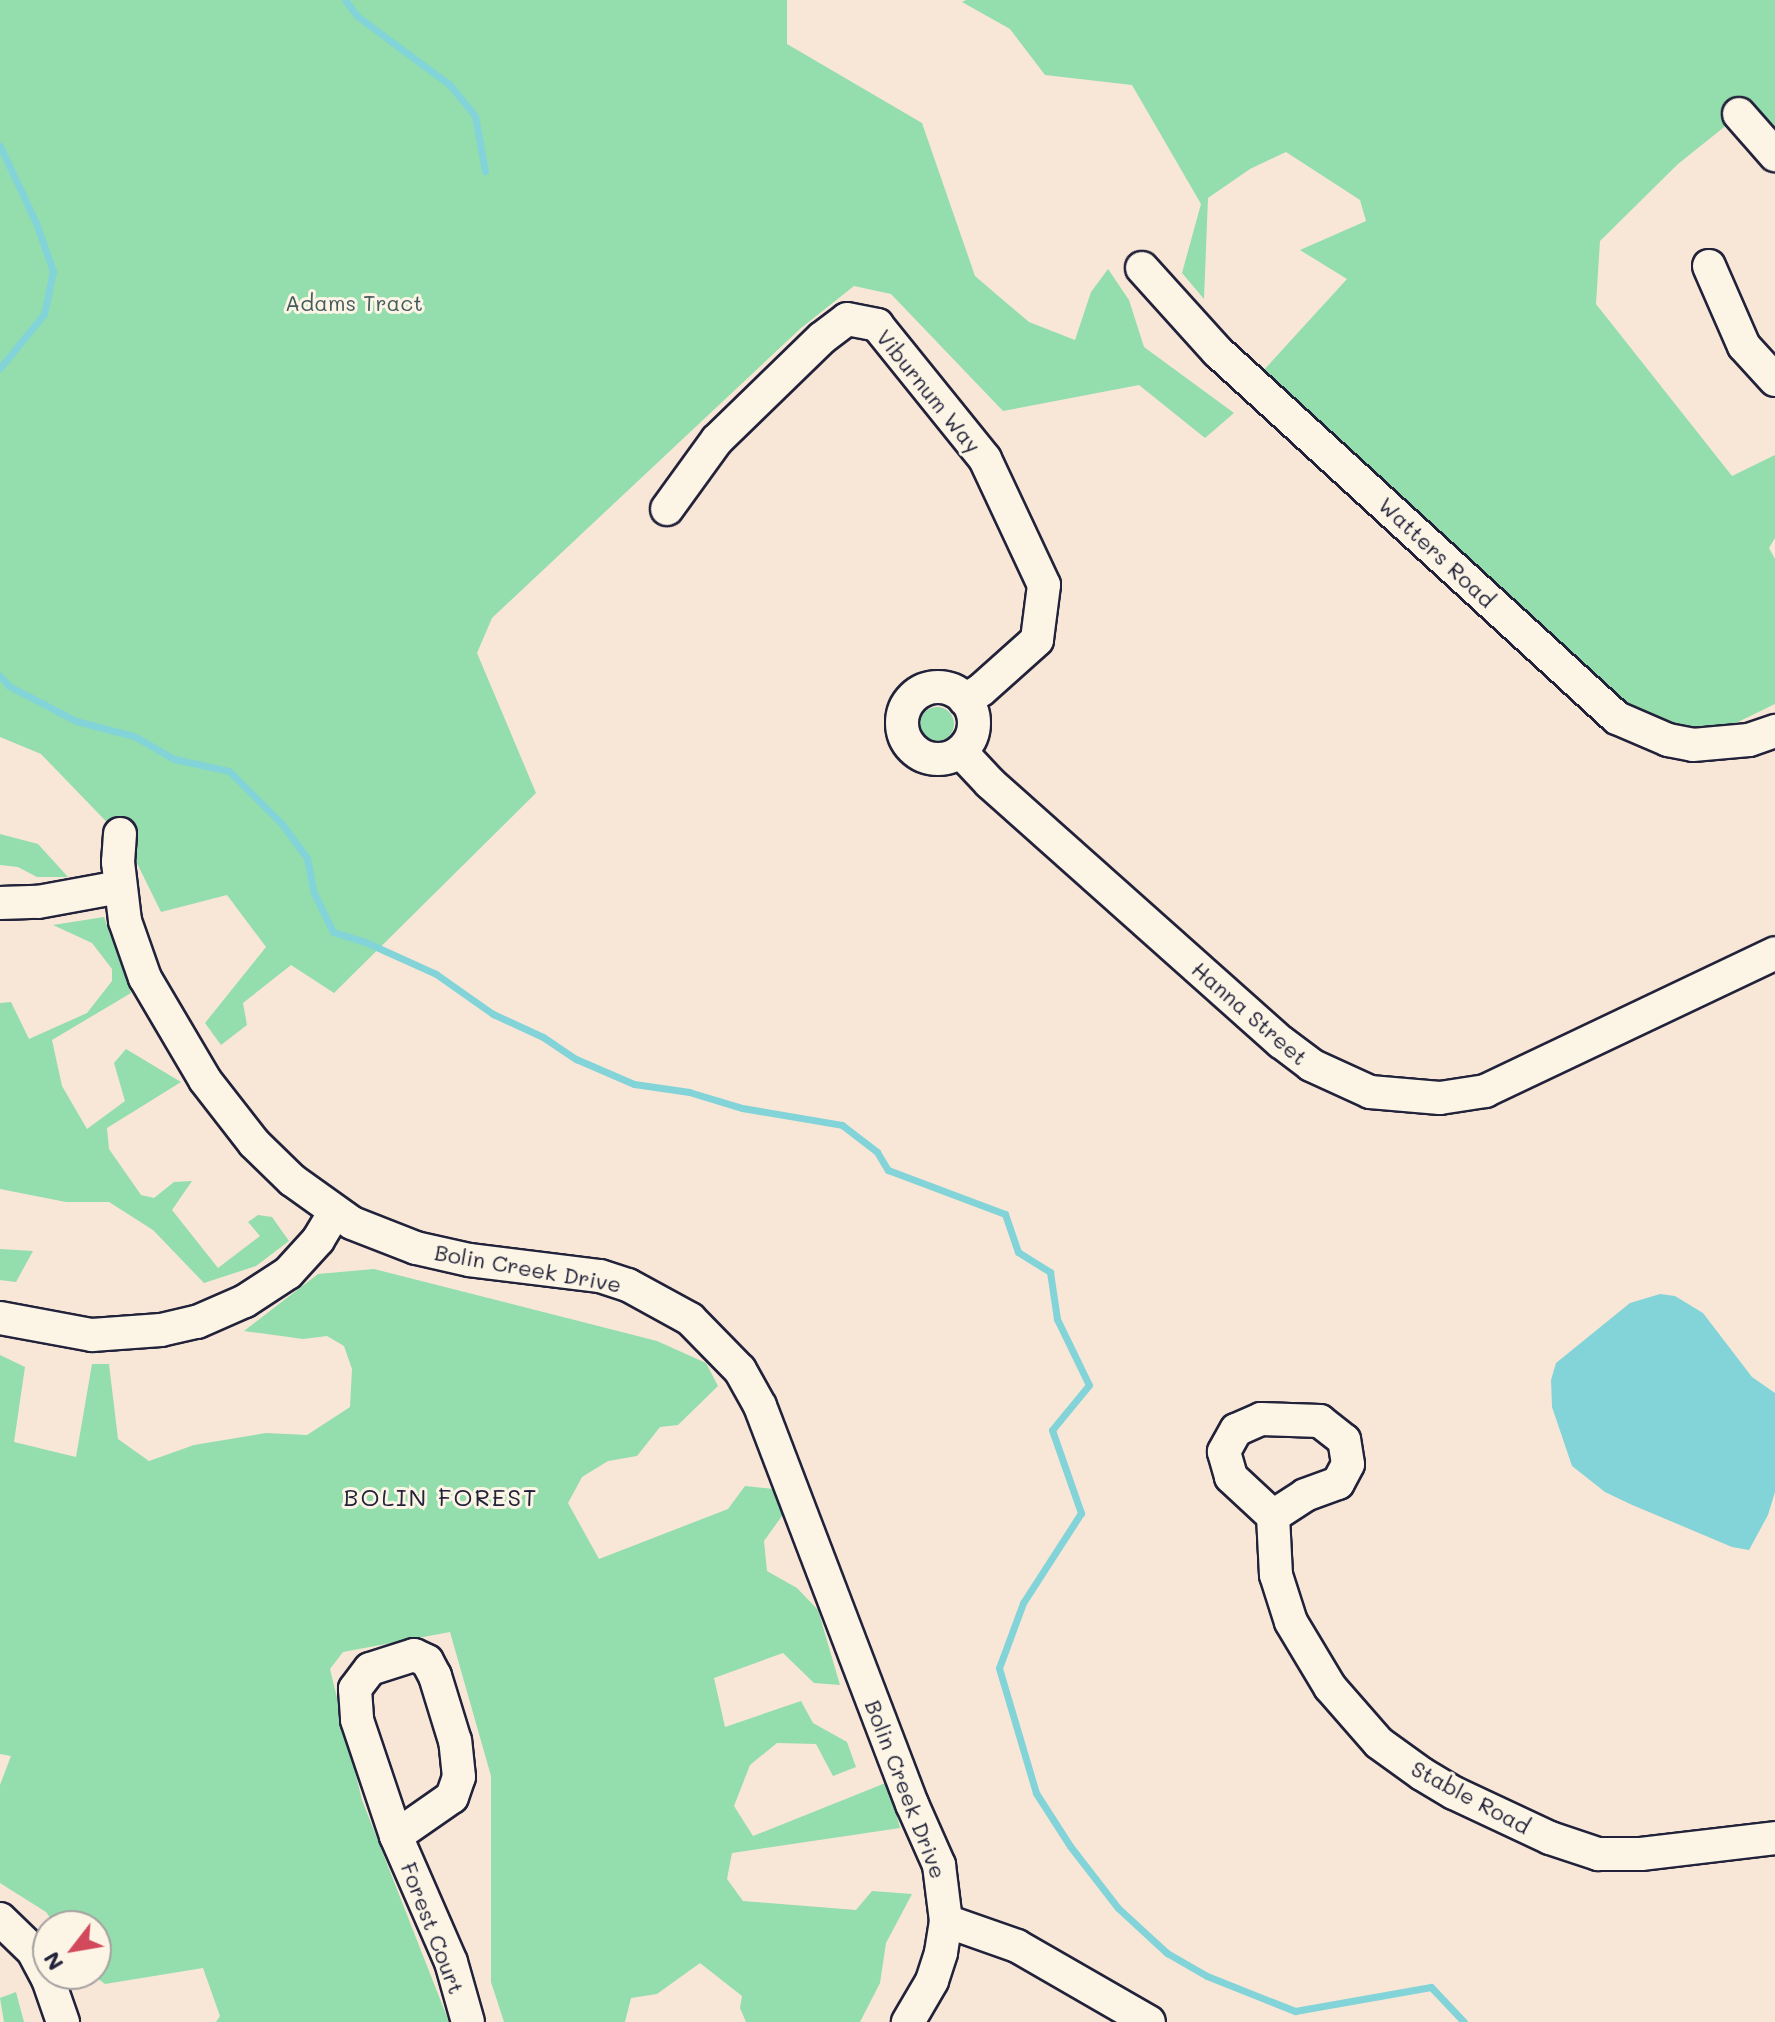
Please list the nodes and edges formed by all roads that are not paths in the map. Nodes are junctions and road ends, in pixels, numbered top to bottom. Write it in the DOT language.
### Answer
graph roads {
  1 [pos="1739,114"];
  2 [pos="1775,155"];
  3 [pos="1709,266"];
  4 [pos="1142,268"];
  5 [pos="1775,380"];
  6 [pos="667,509"];
  7 [pos="965,700"];
  8 [pos="1775,731"];
  9 [pos="961,752"];
  10 [pos="120,834"];
  11 [pos="120,887"];
  12 [pos="0,903"];
  13 [pos="1775,953"];
  14 [pos="335,1212"];
  15 [pos="0,1318"];
  16 [pos="1273,1516"];
  17 [pos="396,1836"];
  18 [pos="1775,1838"];
  19 [pos="0,1919"];
  20 [pos="946,1921"];
  21 [pos="63,2022"];
  22 [pos="468,2022"];
  23 [pos="908,2022"];
  24 [pos="1149,2022"];
  1 -- 2 [label="street"];
  3 -- 5 [label="street"];
  4 -- 8 [label="street, Watters Road"];
  6 -- 7 [label="street, Viburnum Way"];
  7 -- 9 [label="street"];
  7 -- 9 [label="street"];
  9 -- 13 [label="street, Hanna Street"];
  10 -- 11 [label="street, Bolin Creek Drive"];
  11 -- 12 [label="street"];
  11 -- 14 [label="street, Bolin Creek Drive"];
  14 -- 15 [label="street"];
  14 -- 20 [label="street, Bolin Creek Drive"];
  16 -- 18 [label="street, Stable Road"];
  17 -- 17 [label="street, Forest Court"];
  17 -- 22 [label="street, Forest Court"];
  19 -- 21 [label="street"];
  20 -- 23 [label="street, Bolin Creek Drive"];
  20 -- 24 [label="street"];
}
